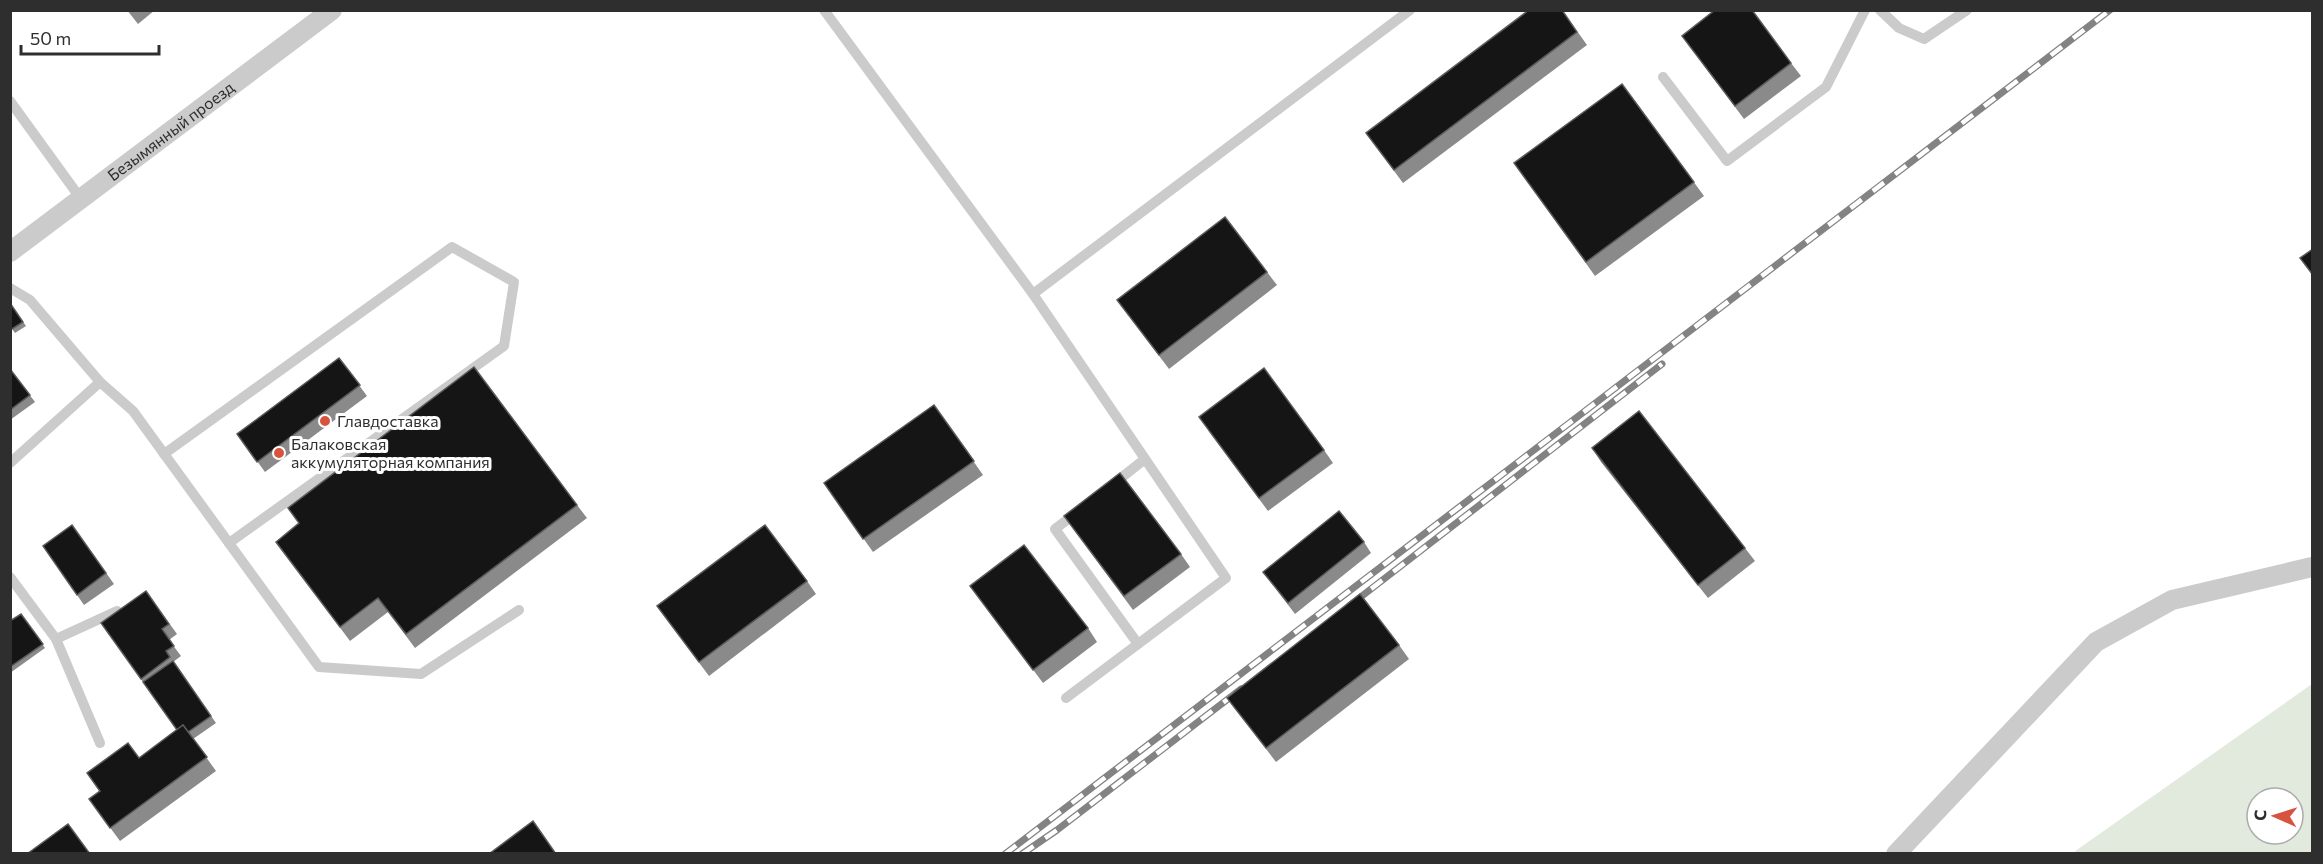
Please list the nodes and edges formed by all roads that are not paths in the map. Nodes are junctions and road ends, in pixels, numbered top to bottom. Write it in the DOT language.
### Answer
graph roads {
  1 [pos="332,10"];
  2 [pos="824,10"];
  3 [pos="1410,10"];
  4 [pos="1865,10"];
  5 [pos="1880,10"];
  6 [pos="1967,10"];
  7 [pos="1663,77"];
  8 [pos="10,100"];
  9 [pos="81,199"];
  10 [pos="10,252"];
  11 [pos="10,288"];
  12 [pos="1033,294"];
  13 [pos="100,382"];
  14 [pos="164,454"];
  15 [pos="1145,459"];
  16 [pos="10,464"];
  17 [pos="1100,494"];
  18 [pos="1082,508"];
  19 [pos="229,543"];
  20 [pos="2313,567"];
  21 [pos="10,577"];
  22 [pos="519,610"];
  23 [pos="117,611"];
  24 [pos="56,639"];
  25 [pos="1138,644"];
  26 [pos="1066,698"];
  27 [pos="100,743"];
  28 [pos="1896,854"];
  1 -- 9 [label="street, Безымянный проезд"];
  2 -- 12 [label="lane"];
  3 -- 12 [label="lane"];
  4 -- 7 [label="lane"];
  5 -- 6 [label="lane"];
  8 -- 9 [label="lane"];
  9 -- 10 [label="street, Безымянный проезд"];
  11 -- 13 [label="lane"];
  12 -- 15 [label="lane"];
  13 -- 14 [label="lane"];
  13 -- 16 [label="lane"];
  14 -- 19 [label="lane"];
  14 -- 19 [label="lane"];
  15 -- 17 [label="lane"];
  15 -- 25 [label="lane"];
  18 -- 25 [label="lane"];
  19 -- 22 [label="lane"];
  20 -- 28 [label="street"];
  21 -- 24 [label="lane"];
  23 -- 24 [label="lane"];
  24 -- 27 [label="lane"];
  25 -- 26 [label="lane"];
}
